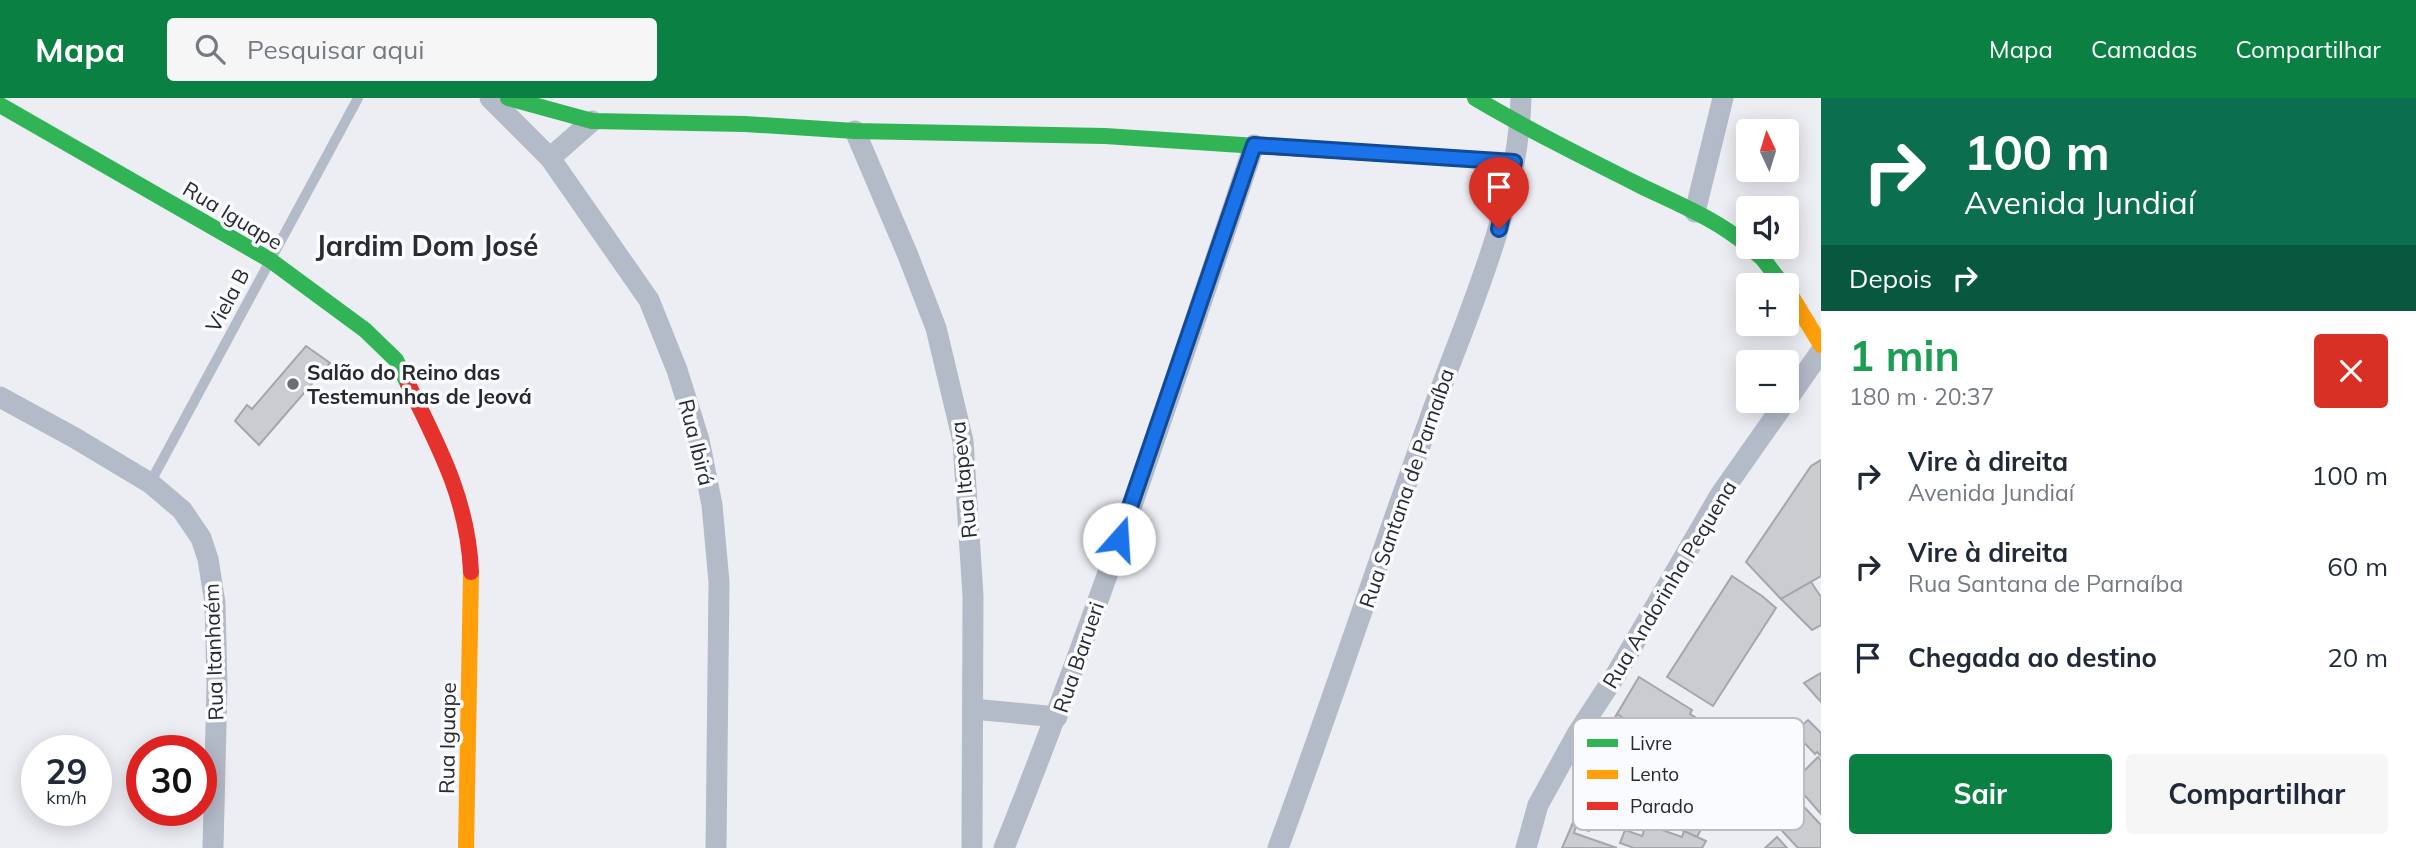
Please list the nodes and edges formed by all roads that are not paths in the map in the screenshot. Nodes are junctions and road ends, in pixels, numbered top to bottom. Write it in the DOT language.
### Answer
graph roads {
  1 [pos="358,98"];
  2 [pos="490,98"];
  3 [pos="508,98"];
  4 [pos="1475,98"];
  5 [pos="1521,98"];
  6 [pos="1723,98"];
  7 [pos="10,106"];
  8 [pos="592,121"];
  9 [pos="1520,125"];
  10 [pos="855,131"];
  11 [pos="1254,145"];
  12 [pos="550,158"];
  13 [pos="1514,162"];
  14 [pos="1695,212"];
  15 [pos="1736,235"];
  16 [pos="1763,259"];
  17 [pos="270,260"];
  18 [pos="1774,273"];
  19 [pos="1799,306"];
  20 [pos="1821,345"];
  21 [pos="1821,351"];
  22 [pos="1799,382"];
  23 [pos="0,397"];
  24 [pos="1777,413"];
  25 [pos="150,483"];
  26 [pos="972,709"];
  27 [pos="1057,717"];
  28 [pos="1587,718"];
  29 [pos="1573,741"];
  30 [pos="213,848"];
  31 [pos="466,848"];
  32 [pos="716,848"];
  33 [pos="972,848"];
  34 [pos="1004,848"];
  35 [pos="1278,848"];
  36 [pos="1526,848"];
  1 -- 17 [label="lane, Viela B"];
  2 -- 12 [label="street, Rua Ibirá"];
  3 -- 8 [label="street"];
  4 -- 9 [label="street"];
  5 -- 9 [label="street, Rua Santana de Parnaíba"];
  6 -- 14 [label="street"];
  7 -- 17 [label="street, Rua Iguape"];
  8 -- 10 [label="street"];
  8 -- 12 [label="street"];
  9 -- 13 [label="street, Rua Santana de Parnaíba"];
  9 -- 14 [label="street"];
  10 -- 11 [label="street"];
  10 -- 26 [label="street, Rua Itapeva"];
  11 -- 13 [label="street"];
  11 -- 27 [label="street, Rua Barueri"];
  12 -- 32 [label="street, Rua Ibirá"];
  13 -- 35 [label="street, Rua Santana de Parnaíba"];
  14 -- 15 [label="street"];
  16 -- 18 [label="street"];
  17 -- 25 [label="lane, Viela B"];
  17 -- 31 [label="street, Rua Iguape"];
  19 -- 20 [label="street"];
  21 -- 22 [label="street, Rua Andorinha Pequena"];
  23 -- 25 [label="street, Rua Itanhaém"];
  24 -- 28 [label="street, Rua Andorinha Pequena"];
  25 -- 30 [label="street, Rua Itanhaém"];
  26 -- 27 [label="street"];
  26 -- 33 [label="street, Rua Itapeva"];
  27 -- 34 [label="street, Rua Barueri"];
  29 -- 36 [label="street, Rua Andorinha Pequena"];
}
